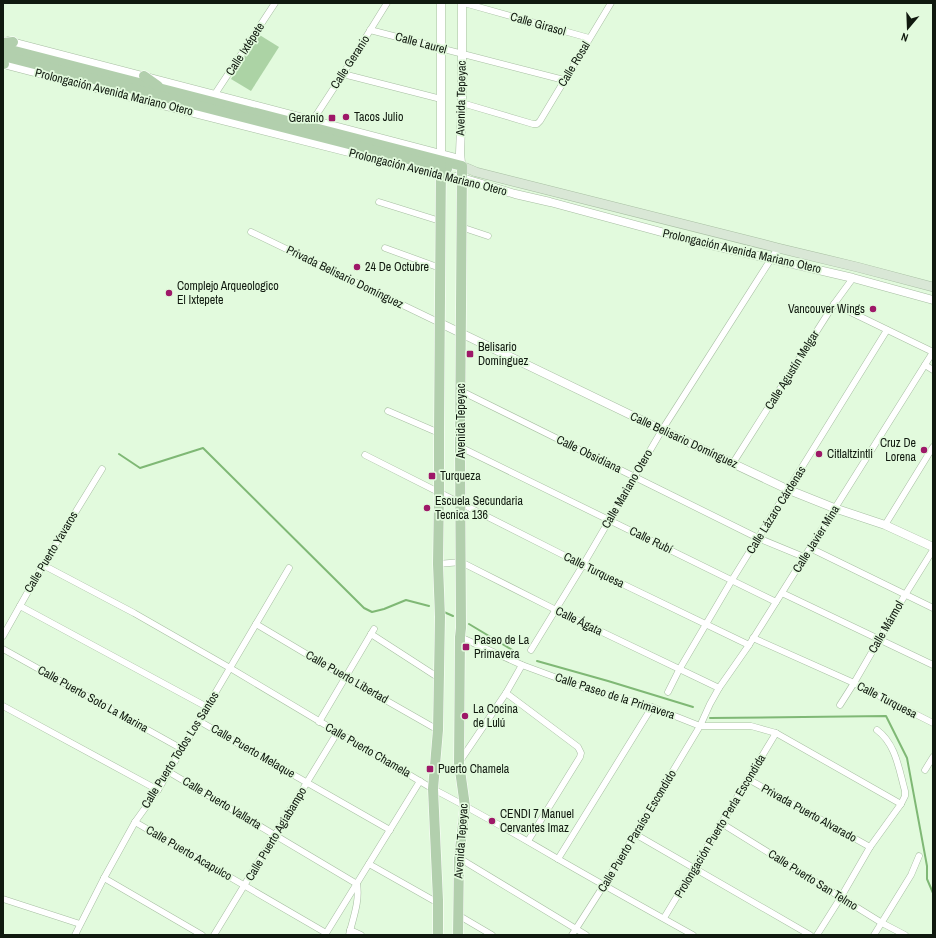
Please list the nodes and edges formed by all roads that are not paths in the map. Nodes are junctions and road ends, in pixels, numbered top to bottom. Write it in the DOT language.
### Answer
graph roads {
  1 [pos="275,3"];
  2 [pos="387,3"];
  3 [pos="441,3"];
  4 [pos="463,3"];
  5 [pos="610,3"];
  6 [pos="370,30"];
  7 [pos="589,38"];
  8 [pos="6,41"];
  9 [pos="3,48"];
  10 [pos="441,48"];
  11 [pos="462,54"];
  12 [pos="3,62"];
  13 [pos="343,74"];
  14 [pos="144,76"];
  15 [pos="564,80"];
  16 [pos="162,93"];
  17 [pos="215,94"];
  18 [pos="138,99"];
  19 [pos="441,99"];
  20 [pos="462,103"];
  21 [pos="313,120"];
  22 [pos="440,164"];
  23 [pos="461,169"];
  24 [pos="379,202"];
  25 [pos="440,221"];
  26 [pos="461,227"];
  27 [pos="251,232"];
  28 [pos="488,236"];
  29 [pos="385,248"];
  30 [pos="778,248"];
  31 [pos="771,259"];
  32 [pos="440,268"];
  33 [pos="854,278"];
  34 [pos="933,287"];
  35 [pos="933,300"];
  36 [pos="834,304"];
  37 [pos="440,323"];
  38 [pos="887,330"];
  39 [pos="461,333"];
  40 [pos="933,352"];
  41 [pos="925,365"];
  42 [pos="933,370"];
  43 [pos="461,391"];
  44 [pos="388,411"];
  45 [pos="662,430"];
  46 [pos="439,433"];
  47 [pos="460,447"];
  48 [pos="933,447"];
  49 [pos="365,455"];
  50 [pos="733,463"];
  51 [pos="102,469"];
  52 [pos="634,476"];
  53 [pos="789,490"];
  54 [pos="439,493"];
  55 [pos="460,503"];
  56 [pos="834,508"];
  57 [pos="609,520"];
  58 [pos="885,525"];
  59 [pos="758,538"];
  60 [pos="933,547"];
  61 [pos="810,548"];
  62 [pos="933,550"];
  63 [pos="804,557"];
  64 [pos="461,562"];
  65 [pos="438,564"];
  66 [pos="43,565"];
  67 [pos="583,565"];
  68 [pos="290,568"];
  69 [pos="732,580"];
  70 [pos="782,593"];
  71 [pos="905,594"];
  72 [pos="776,602"];
  73 [pos="20,606"];
  74 [pos="933,608"];
  75 [pos="556,610"];
  76 [pos="256,624"];
  77 [pos="706,624"];
  78 [pos="3,636"];
  79 [pos="460,637"];
  80 [pos="753,638"];
  81 [pos="879,639"];
  82 [pos="749,645"];
  83 [pos="3,649"];
  84 [pos="531,650"];
  85 [pos="522,665"];
  86 [pos="933,665"];
  87 [pos="230,668"];
  88 [pos="680,670"];
  89 [pos="345,677"];
  90 [pos="438,678"];
  91 [pos="854,683"];
  92 [pos="719,688"];
  93 [pos="668,692"];
  94 [pos="506,693"];
  95 [pos="840,705"];
  96 [pos="3,706"];
  97 [pos="207,707"];
  98 [pos="652,707"];
  99 [pos="199,720"];
  100 [pos="319,722"];
  101 [pos="933,723"];
  102 [pos="700,726"];
  103 [pos="438,730"];
  104 [pos="877,730"];
  105 [pos="337,733"];
  106 [pos="776,733"];
  107 [pos="182,749"];
  108 [pos="933,757"];
  109 [pos="459,763"];
  110 [pos="925,770"];
  111 [pos="169,772"];
  112 [pos="748,779"];
  113 [pos="420,781"];
  114 [pos="307,782"];
  115 [pos="433,789"];
  116 [pos="158,790"];
  117 [pos="901,804"];
  118 [pos="465,806"];
  119 [pos="135,822"];
  120 [pos="721,823"];
  121 [pos="390,830"];
  122 [pos="636,834"];
  123 [pos="275,835"];
  124 [pos="528,841"];
  125 [pos="870,847"];
  126 [pos="919,856"];
  127 [pos="459,858"];
  128 [pos="558,859"];
  129 [pos="369,864"];
  130 [pos="694,868"];
  131 [pos="104,878"];
  132 [pos="356,884"];
  133 [pos="244,885"];
  134 [pos="604,885"];
  135 [pos="841,897"];
  136 [pos="3,899"];
  137 [pos="438,903"];
  138 [pos="458,915"];
  139 [pos="664,918"];
  140 [pos="882,923"];
  141 [pos="80,924"];
  142 [pos="350,932"];
  143 [pos="574,932"];
  144 [pos="326,934"];
  145 [pos="75,935"];
  146 [pos="202,935"];
  147 [pos="214,935"];
  148 [pos="361,935"];
  149 [pos="438,935"];
  150 [pos="458,935"];
  151 [pos="492,935"];
  152 [pos="586,935"];
  153 [pos="693,935"];
  154 [pos="810,935"];
  155 [pos="816,935"];
  156 [pos="874,935"];
  157 [pos="905,935"];
  1 -- 17 [label="street, Calle Ixtépete"];
  2 -- 6 [label="street, Calle Geranio"];
  3 -- 10 [label="street, Avenida Tepeyac"];
  4 -- 7 [label="street, Calle Girasol"];
  4 -- 11 [label="street, Avenida Tepeyac"];
  5 -- 7 [label="street, Calle Rosal"];
  6 -- 10 [label="street, Calle Laurel"];
  6 -- 13 [label="street, Calle Geranio"];
  7 -- 15 [label="street, Calle Rosal"];
  8 -- 14 [label="street, Prolongación Avenida Mariano Otero"];
  9 -- 16 [label="main road, Prolongación Avenida Mariano Otero"];
  10 -- 11 [label="street, Calle Laurel"];
  10 -- 19 [label="street, Avenida Tepeyac"];
  11 -- 15 [label="street, Calle Laurel"];
  11 -- 20 [label="street, Avenida Tepeyac"];
  12 -- 16 [label="main road, Prolongación Avenida Mariano Otero"];
  12 -- 18 [label="street, Prolongación Avenida Mariano Otero"];
  13 -- 19 [label="street"];
  13 -- 21 [label="street, Calle Geranio"];
  14 -- 16 [label="main road"];
  14 -- 17 [label="street, Prolongación Avenida Mariano Otero"];
  15 -- 20 [label="street, Calle Rosal"];
  16 -- 18 [label="main road"];
  16 -- 22 [label="main road, Prolongación Avenida Mariano Otero"];
  17 -- 21 [label="street, Prolongación Avenida Mariano Otero"];
  18 -- 22 [label="street, Prolongación Avenida Mariano Otero"];
  19 -- 22 [label="street, Avenida Tepeyac"];
  20 -- 23 [label="street, Avenida Tepeyac"];
  21 -- 22 [label="street, Prolongación Avenida Mariano Otero"];
  22 -- 23 [label="main road, Prolongación Avenida Mariano Otero"];
  22 -- 23 [label="street, Prolongación Avenida Mariano Otero"];
  22 -- 25 [label="main road, Avenida Tepeyac"];
  23 -- 26 [label="main road, Avenida Tepeyac"];
  23 -- 30 [label="main road, Prolongación Avenida Mariano Otero"];
  23 -- 31 [label="street, Prolongación Avenida Mariano Otero"];
  24 -- 25 [label="street"];
  25 -- 32 [label="main road, Avenida Tepeyac"];
  26 -- 28 [label="street"];
  26 -- 39 [label="main road, Avenida Tepeyac"];
  27 -- 37 [label="street, Privada Belisario Domínguez"];
  29 -- 32 [label="street"];
  30 -- 31 [label="street, Calle Mariano Otero"];
  30 -- 34 [label="main road, Prolongación Avenida Mariano Otero"];
  31 -- 33 [label="street, Prolongación Avenida Mariano Otero"];
  31 -- 45 [label="street, Calle Mariano Otero"];
  32 -- 37 [label="main road, Avenida Tepeyac"];
  33 -- 35 [label="street, Prolongación Avenida Mariano Otero"];
  33 -- 36 [label="street, Calle Agustín Melgar"];
  36 -- 38 [label="street"];
  36 -- 50 [label="street, Calle Agustín Melgar"];
  37 -- 39 [label="street, Calle Belisario Domínguez"];
  37 -- 46 [label="main road, Avenida Tepeyac"];
  38 -- 40 [label="street"];
  38 -- 53 [label="street, Calle Lázaro Cárdenas"];
  39 -- 43 [label="main road, Avenida Tepeyac"];
  39 -- 45 [label="street, Calle Belisario Domínguez"];
  40 -- 41 [label="street, Calle Javier Mina"];
  41 -- 42 [label="street"];
  41 -- 56 [label="street, Calle Javier Mina"];
  43 -- 47 [label="main road, Avenida Tepeyac"];
  43 -- 52 [label="street, Calle Obsidiana"];
  44 -- 46 [label="street"];
  45 -- 50 [label="street, Calle Belisario Domínguez"];
  45 -- 52 [label="street, Calle Mariano Otero"];
  46 -- 54 [label="main road, Avenida Tepeyac"];
  47 -- 55 [label="main road, Avenida Tepeyac"];
  47 -- 57 [label="street, Calle Rubí"];
  48 -- 58 [label="street"];
  49 -- 54 [label="street, Calle Turquesa"];
  50 -- 53 [label="street, Calle Belisario Domínguez"];
  51 -- 66 [label="street, Calle Puerto Yavaros"];
  52 -- 57 [label="street, Calle Mariano Otero"];
  52 -- 59 [label="street, Calle Obsidiana"];
  53 -- 56 [label="street, Calle Belisario Domínguez"];
  53 -- 59 [label="street, Calle Lázaro Cárdenas"];
  54 -- 55 [label="street, Calle Turquesa"];
  54 -- 65 [label="main road, Avenida Tepeyac"];
  55 -- 64 [label="main road, Avenida Tepeyac"];
  55 -- 67 [label="street, Calle Turquesa"];
  56 -- 58 [label="street, Calle Belisario Domínguez"];
  56 -- 61 [label="street, Calle Javier Mina"];
  57 -- 67 [label="street, Calle Mariano Otero"];
  57 -- 69 [label="street, Calle Rubí"];
  58 -- 60 [label="street, Calle Belisario Domínguez"];
  59 -- 63 [label="street, Calle Obsidiana"];
  59 -- 69 [label="street, Calle Lázaro Cárdenas"];
  61 -- 63 [label="street, Calle Javier Mina"];
  61 -- 71 [label="street"];
  62 -- 71 [label="street, Calle Mármol"];
  63 -- 70 [label="street, Calle Javier Mina"];
  64 -- 65 [label="street"];
  64 -- 75 [label="street, Calle Ágata"];
  64 -- 79 [label="main road, Avenida Tepeyac"];
  65 -- 90 [label="main road, Avenida Tepeyac"];
  66 -- 73 [label="street, Calle Puerto Yavaros"];
  66 -- 87 [label="street, Calle Puerto Chamela"];
  67 -- 75 [label="street, Calle Mariano Otero"];
  67 -- 77 [label="street, Calle Turquesa"];
  68 -- 76 [label="street, Calle Puerto Todos Los Santos"];
  69 -- 72 [label="street, Calle Rubí"];
  69 -- 77 [label="street, Calle Lázaro Cárdenas"];
  70 -- 72 [label="street, Calle Javier Mina"];
  70 -- 81 [label="street"];
  71 -- 74 [label="street"];
  71 -- 81 [label="street, Calle Mármol"];
  72 -- 80 [label="street, Calle Javier Mina"];
  73 -- 78 [label="street, Calle Puerto Yavaros"];
  73 -- 97 [label="street, Calle Puerto Melaque"];
  75 -- 84 [label="street, Calle Mariano Otero"];
  75 -- 88 [label="street, Calle Ágata"];
  76 -- 87 [label="street, Calle Puerto Todos Los Santos"];
  76 -- 89 [label="street, Calle Puerto Libertad"];
  77 -- 82 [label="street, Calle Turquesa"];
  77 -- 88 [label="street, Calle Lázaro Cárdenas"];
  79 -- 85 [label="street, Calle Paseo de la Primavera"];
  79 -- 109 [label="main road, Avenida Tepeyac"];
  80 -- 82 [label="street, Calle Javier Mina"];
  80 -- 91 [label="street, Calle Turquesa"];
  81 -- 86 [label="street"];
  81 -- 91 [label="street, Calle Mármol"];
  82 -- 92 [label="street, Calle Javier Mina"];
  83 -- 107 [label="street, Calle Puerto Soto La Marina"];
  85 -- 94 [label="street"];
  85 -- 98 [label="street, Calle Paseo de la Primavera"];
  87 -- 97 [label="street, Calle Puerto Todos Los Santos"];
  87 -- 100 [label="street, Calle Puerto Chamela"];
  88 -- 92 [label="street, Calle Ágata"];
  88 -- 93 [label="street, Calle Lázaro Cárdenas"];
  89 -- 90 [label="street"];
  89 -- 100 [label="street"];
  89 -- 103 [label="street, Calle Puerto Libertad"];
  90 -- 103 [label="main road, Avenida Tepeyac"];
  91 -- 95 [label="street, Calle Mármol"];
  91 -- 101 [label="street, Calle Turquesa"];
  92 -- 102 [label="street, Calle Javier Mina"];
  94 -- 109 [label="street"];
  94 -- 124 [label="street"];
  96 -- 116 [label="street"];
  97 -- 99 [label="street, Calle Puerto Todos Los Santos"];
  98 -- 102 [label="street, Calle Paseo de la Primavera"];
  98 -- 128 [label="street"];
  99 -- 107 [label="street, Calle Puerto Todos Los Santos"];
  99 -- 114 [label="street, Calle Puerto Melaque"];
  100 -- 105 [label="street, Calle Puerto Chamela"];
  102 -- 106 [label="street, Calle Paseo de la Primavera"];
  102 -- 122 [label="street, Calle Puerto Paraíso Escondido"];
  103 -- 115 [label="main road, Avenida Tepeyac"];
  104 -- 117 [label="street"];
  105 -- 113 [label="street, Calle Puerto Chamela"];
  105 -- 114 [label="street, Calle Puerto Agiabampo"];
  106 -- 112 [label="street, Prolongación Puerto Perla Escondida"];
  106 -- 117 [label="street, Calle Paseo de la Primavera"];
  107 -- 111 [label="street, Calle Puerto Todos Los Santos"];
  108 -- 110 [label="street"];
  109 -- 118 [label="main road, Avenida Tepeyac"];
  111 -- 116 [label="street, Calle Puerto Todos Los Santos"];
  111 -- 123 [label="street, Calle Puerto Vallarta"];
  112 -- 120 [label="street, Prolongación Puerto Perla Escondida"];
  112 -- 125 [label="street, Privada Puerto Alvarado"];
  113 -- 115 [label="street, Calle Puerto Chamela"];
  113 -- 121 [label="street"];
  114 -- 121 [label="street, Calle Puerto Melaque"];
  114 -- 123 [label="street, Calle Puerto Agiabampo"];
  115 -- 118 [label="street, Calle Puerto Chamela"];
  115 -- 137 [label="main road, Avenida Tepeyac"];
  116 -- 119 [label="street, Calle Puerto Todos Los Santos"];
  117 -- 125 [label="street"];
  118 -- 124 [label="street, Calle Puerto Chamela"];
  118 -- 127 [label="main road, Avenida Tepeyac"];
  119 -- 131 [label="street, Calle Puerto Todos Los Santos"];
  119 -- 133 [label="street, Calle Puerto Acapulco"];
  120 -- 130 [label="street, Prolongación Puerto Perla Escondida"];
  120 -- 135 [label="street, Calle Puerto San Telmo"];
  121 -- 129 [label="street"];
  122 -- 130 [label="street"];
  122 -- 134 [label="street, Calle Puerto Paraíso Escondido"];
  123 -- 132 [label="street, Calle Puerto Vallarta"];
  123 -- 133 [label="street, Calle Puerto Agiabampo"];
  124 -- 128 [label="street, Calle Puerto Chamela"];
  125 -- 135 [label="street"];
  126 -- 140 [label="street"];
  127 -- 138 [label="main road, Avenida Tepeyac"];
  127 -- 143 [label="street"];
  128 -- 134 [label="street, Calle Puerto Chamela"];
  129 -- 132 [label="street"];
  129 -- 137 [label="street"];
  130 -- 139 [label="street, Prolongación Puerto Perla Escondida"];
  130 -- 154 [label="street"];
  131 -- 141 [label="street, Calle Puerto Todos Los Santos"];
  131 -- 146 [label="street"];
  132 -- 142 [label="street"];
  132 -- 144 [label="street"];
  133 -- 144 [label="street, Calle Puerto Acapulco"];
  133 -- 147 [label="street, Calle Puerto Agiabampo"];
  134 -- 139 [label="street, Calle Puerto Chamela"];
  134 -- 143 [label="street, Calle Puerto Paraíso Escondido"];
  135 -- 140 [label="street, Calle Puerto San Telmo"];
  135 -- 155 [label="street"];
  136 -- 141 [label="street"];
  137 -- 149 [label="main road, Avenida Tepeyac"];
  138 -- 150 [label="main road, Avenida Tepeyac"];
  138 -- 151 [label="street"];
  139 -- 153 [label="street, Calle Puerto Chamela"];
  140 -- 156 [label="street"];
  140 -- 157 [label="street, Calle Puerto San Telmo"];
  141 -- 145 [label="street, Calle Puerto Todos Los Santos"];
  142 -- 148 [label="street"];
  143 -- 152 [label="street"];
}
